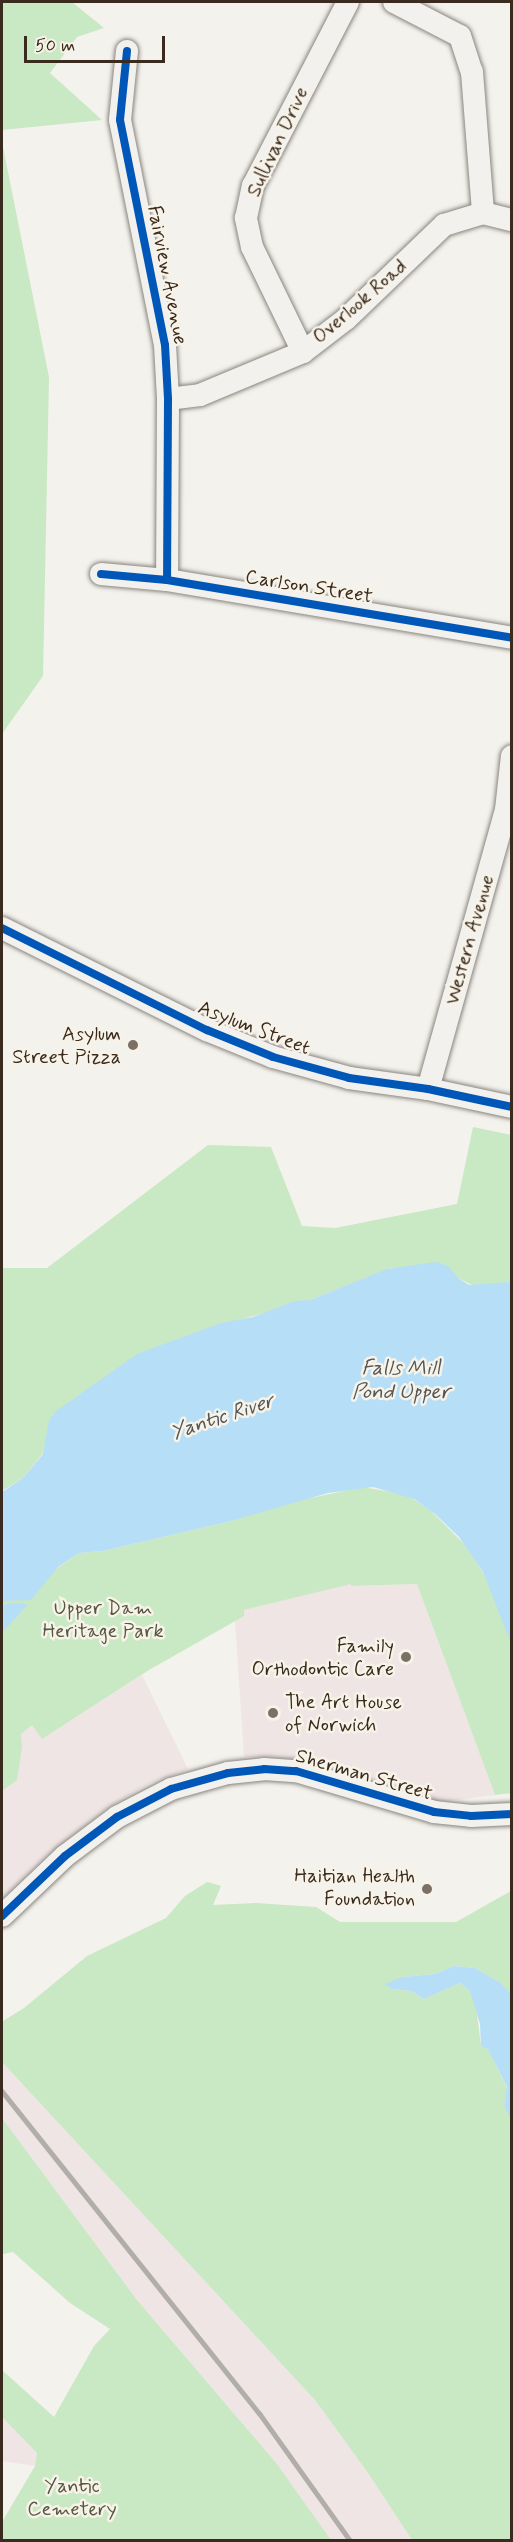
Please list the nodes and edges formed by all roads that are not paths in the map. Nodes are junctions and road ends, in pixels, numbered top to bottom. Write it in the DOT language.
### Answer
graph roads {
  1 [pos="348,2"];
  2 [pos="394,2"];
  3 [pos="127,51"];
  4 [pos="483,213"];
  5 [pos="512,220"];
  6 [pos="303,352"];
  7 [pos="168,399"];
  8 [pos="101,574"];
  9 [pos="167,580"];
  10 [pos="512,638"];
  11 [pos="512,756"];
  12 [pos="2,928"];
  13 [pos="428,1089"];
  14 [pos="512,1107"];
  15 [pos="512,1814"];
  16 [pos="2,1916"];
  1 -- 6 [label="street, Sullivan Drive"];
  2 -- 4 [label="street"];
  3 -- 7 [label="street, Fairview Avenue"];
  4 -- 5 [label="street"];
  4 -- 6 [label="street, Overlook Road"];
  6 -- 7 [label="street, Overlook Road"];
  7 -- 9 [label="street, Fairview Avenue"];
  8 -- 9 [label="street, Carlson Street"];
  9 -- 10 [label="street, Carlson Street"];
  11 -- 13 [label="street, Western Avenue"];
  12 -- 13 [label="street, Asylum Street"];
  13 -- 14 [label="street, Asylum Street"];
  15 -- 16 [label="street, Sherman Street"];
}
